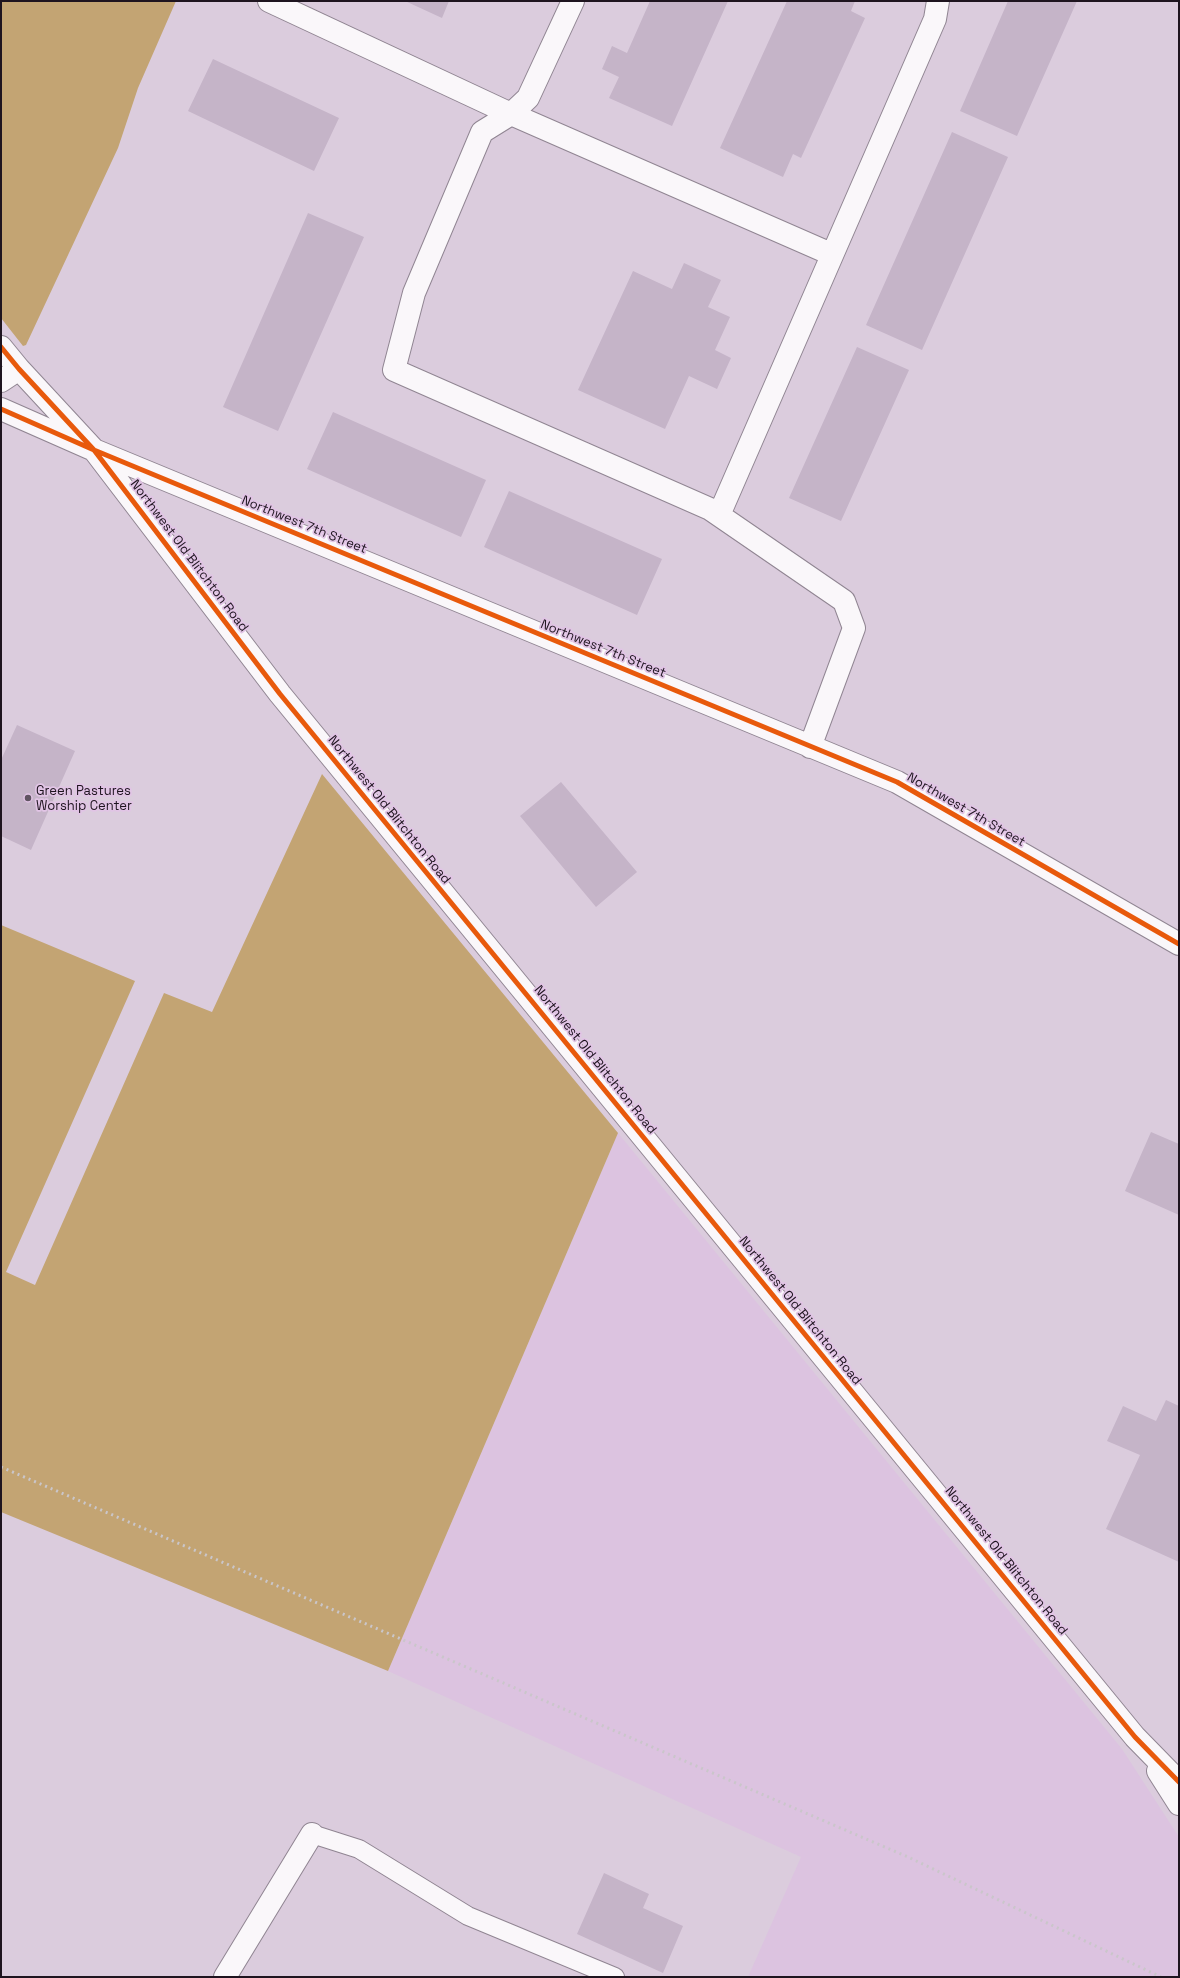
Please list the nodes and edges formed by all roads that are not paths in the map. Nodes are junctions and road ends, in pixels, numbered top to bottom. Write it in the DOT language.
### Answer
graph roads {
  1 [pos="269,1"];
  2 [pos="573,1"];
  3 [pos="938,1"];
  4 [pos="511,114"];
  5 [pos="832,254"];
  6 [pos="1,347"];
  7 [pos="10,375"];
  8 [pos="1,409"];
  9 [pos="94,450"];
  10 [pos="719,514"];
  11 [pos="810,747"];
  12 [pos="1179,944"];
  13 [pos="1136,1737"];
  14 [pos="1179,1782"];
  15 [pos="1179,1804"];
  16 [pos="312,1834"];
  17 [pos="225,1977"];
  18 [pos="615,1977"];
  1 -- 4 [label="street"];
  2 -- 4 [label="street"];
  3 -- 5 [label="street"];
  4 -- 5 [label="street"];
  4 -- 10 [label="street"];
  5 -- 10 [label="street"];
  6 -- 7 [label="street, Northwest Old Blitchton Road"];
  7 -- 9 [label="street, Northwest Old Blitchton Road"];
  8 -- 9 [label="street, Northwest 7th Street"];
  9 -- 11 [label="street, Northwest 7th Street"];
  9 -- 13 [label="street, Northwest Old Blitchton Road"];
  10 -- 11 [label="street"];
  11 -- 12 [label="street, Northwest 7th Street"];
  13 -- 14 [label="street, Northwest Old Blitchton Road"];
  13 -- 15 [label="street, Northwest Old Blitchton Road"];
  16 -- 17 [label="street"];
  16 -- 18 [label="lane"];
}
